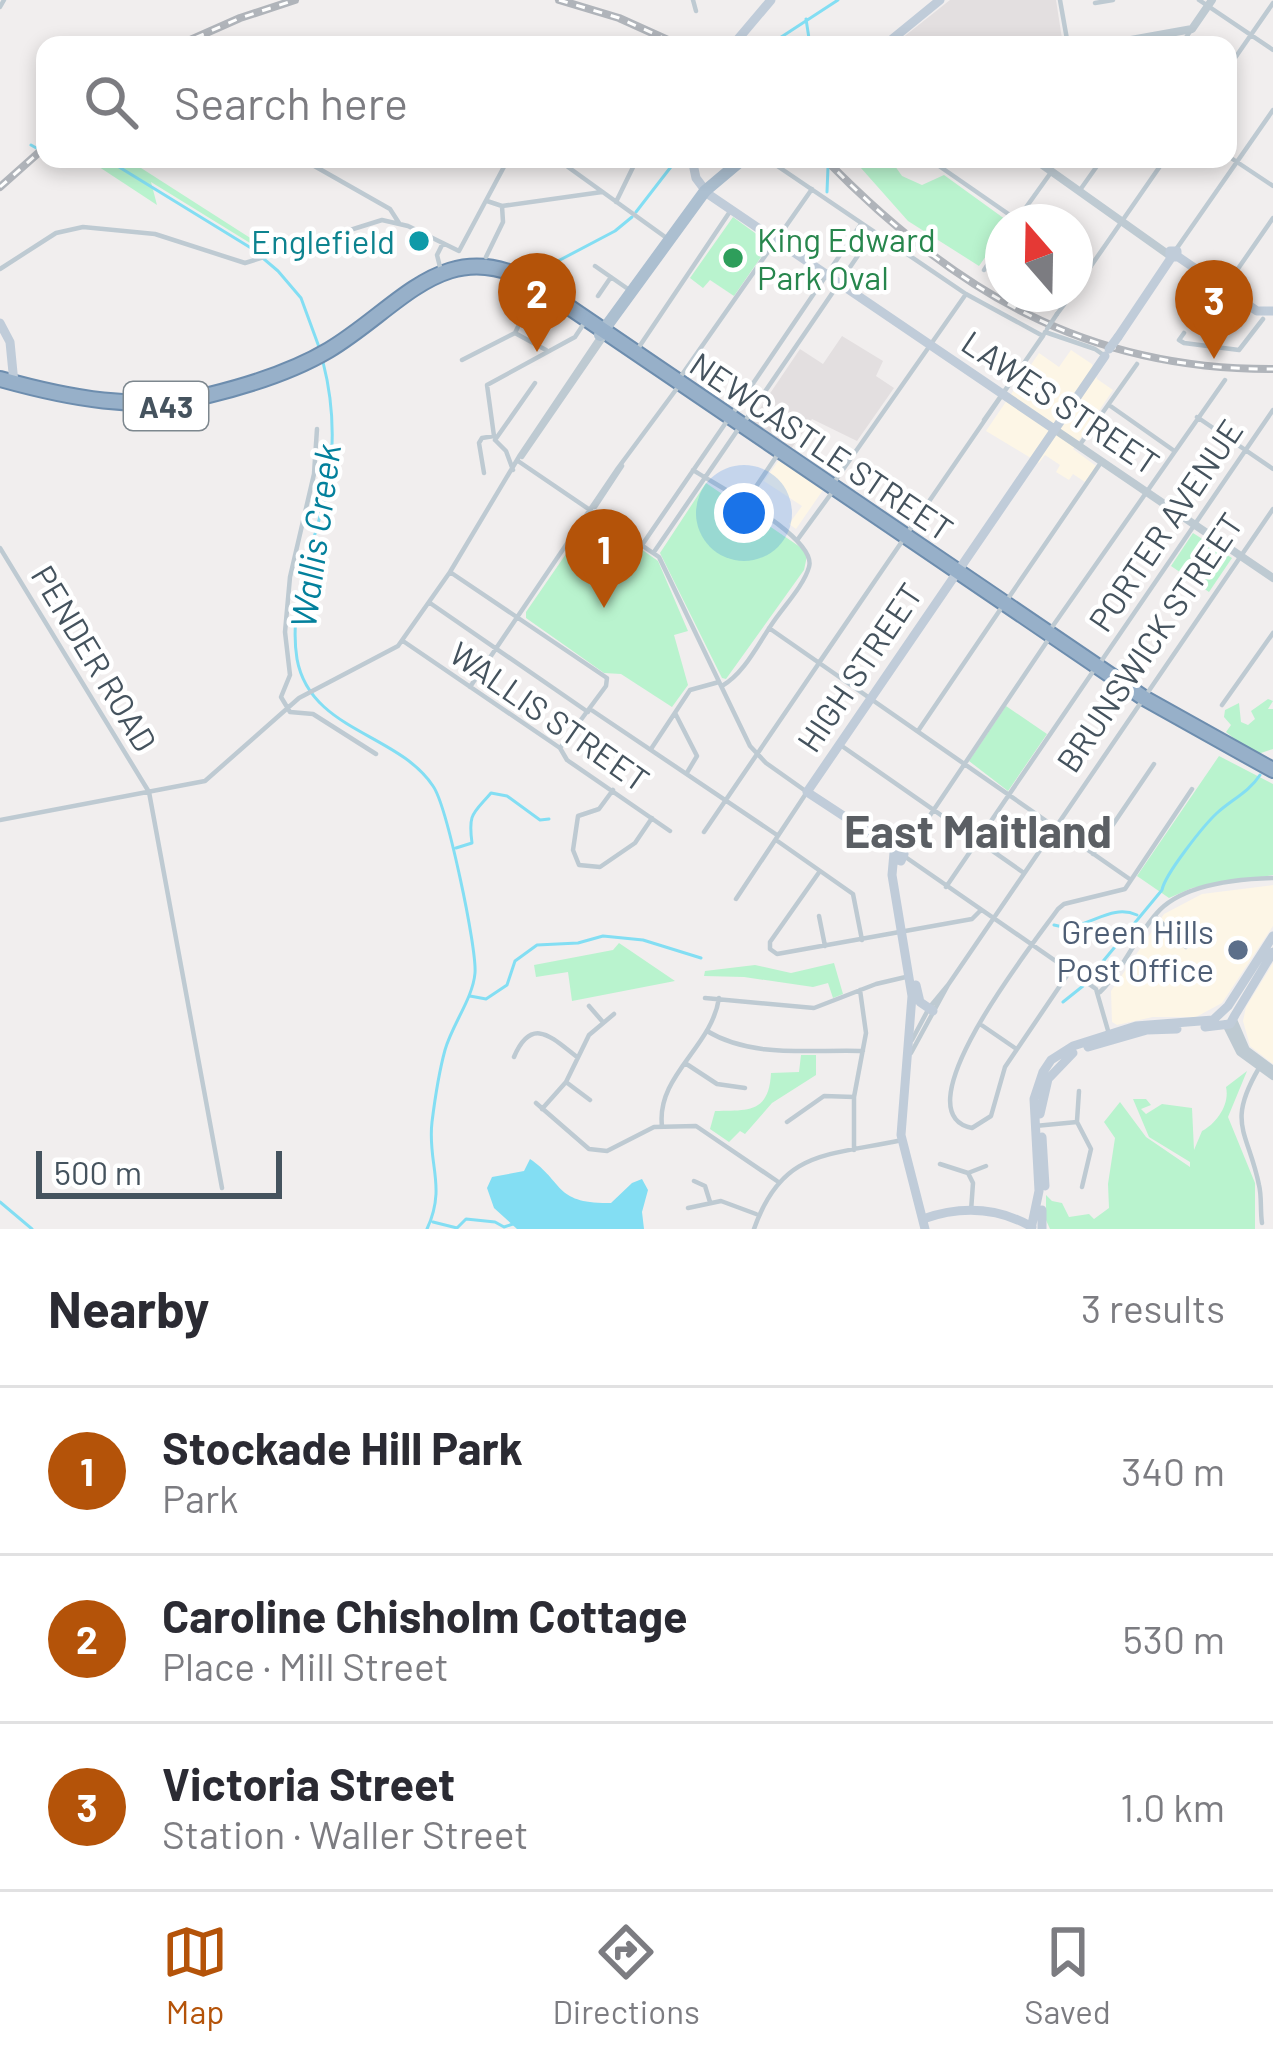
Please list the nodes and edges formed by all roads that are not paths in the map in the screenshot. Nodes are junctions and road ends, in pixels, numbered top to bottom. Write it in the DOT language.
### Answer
graph roads {
  1 [pos="4,0"];
  2 [pos="693,0"];
  3 [pos="771,0"];
  4 [pos="940,0"];
  5 [pos="1060,0"];
  6 [pos="1113,0"];
  7 [pos="1206,2"];
  8 [pos="1095,3"];
  9 [pos="1273,3"];
  10 [pos="0,8"];
  11 [pos="696,11"];
  12 [pos="1192,29"];
  13 [pos="1169,33"];
  14 [pos="1251,35"];
  15 [pos="742,36"];
  16 [pos="896,36"];
  17 [pos="1066,36"];
  18 [pos="1152,36"];
  19 [pos="1172,36"];
  20 [pos="1186,36"];
  21 [pos="1273,50"];
  22 [pos="1237,55"];
  23 [pos="1273,110"];
  24 [pos="1237,162"];
  25 [pos="318,168"];
  26 [pos="504,168"];
  27 [pos="569,168"];
  28 [pos="633,168"];
  29 [pos="695,168"];
  30 [pos="728,168"];
  31 [pos="780,168"];
  32 [pos="942,168"];
  33 [pos="1048,168"];
  34 [pos="1096,168"];
  35 [pos="1159,168"];
  36 [pos="1233,168"];
  37 [pos="1052,171"];
  38 [pos="1273,186"];
  39 [pos="703,189"];
  40 [pos="812,189"];
  41 [pos="1081,190"];
  42 [pos="602,192"];
  43 [pos="487,201"];
  44 [pos="616,202"];
  45 [pos="993,204"];
  46 [pos="1029,204"];
  47 [pos="502,206"];
  48 [pos="731,210"];
  49 [pos="1273,218"];
  50 [pos="1123,220"];
  51 [pos="399,223"];
  52 [pos="861,224"];
  53 [pos="874,232"];
  54 [pos="669,239"];
  55 [pos="776,241"];
  56 [pos="442,242"];
  57 [pos="1173,254"];
  58 [pos="486,257"];
  59 [pos="1093,263"];
  60 [pos="595,266"];
  61 [pos="0,269"];
  62 [pos="442,275"];
  63 [pos="827,275"];
  64 [pos="610,277"];
  65 [pos="839,283"];
  66 [pos="537,288"];
  67 [pos="1225,289"];
  68 [pos="632,292"];
  69 [pos="966,294"];
  70 [pos="598,296"];
  71 [pos="807,304"];
  72 [pos="819,312"];
  73 [pos="1058,312"];
  74 [pos="1266,314"];
  75 [pos="0,323"];
  76 [pos="1273,323"];
  77 [pos="583,325"];
  78 [pos="514,333"];
  79 [pos="1045,333"];
  80 [pos="1184,333"];
  81 [pos="0,334"];
  82 [pos="604,334"];
  83 [pos="783,339"];
  84 [pos="930,346"];
  85 [pos="795,347"];
  86 [pos="547,352"];
  87 [pos="636,352"];
  88 [pos="1107,353"];
  89 [pos="462,360"];
  90 [pos="1137,364"];
  91 [pos="1225,380"];
  92 [pos="535,383"];
  93 [pos="678,384"];
  94 [pos="7,385"];
  95 [pos="1003,395"];
  96 [pos="742,398"];
  97 [pos="1109,405"];
  98 [pos="754,406"];
  99 [pos="1273,410"];
  100 [pos="1197,417"];
  101 [pos="735,422"];
  102 [pos="317,429"];
  103 [pos="1054,429"];
  104 [pos="495,438"];
  105 [pos="1079,446"];
  106 [pos="1246,450"];
  107 [pos="506,451"];
  108 [pos="1174,451"];
  109 [pos="778,454"];
  110 [pos="519,458"];
  111 [pos="1102,461"];
  112 [pos="527,467"];
  113 [pos="1273,469"];
  114 [pos="513,470"];
  115 [pos="693,470"];
  116 [pos="484,472"];
  117 [pos="705,478"];
  118 [pos="833,488"];
  119 [pos="1147,492"];
  120 [pos="745,503"];
  121 [pos="1273,509"];
  122 [pos="591,511"];
  123 [pos="1195,525"];
  124 [pos="905,537"];
  125 [pos="799,538"];
  126 [pos="642,545"];
  127 [pos="0,548"];
  128 [pos="654,553"];
  129 [pos="1241,556"];
  130 [pos="450,572"];
  131 [pos="956,572"];
  132 [pos="1273,578"];
  133 [pos="429,602"];
  134 [pos="1004,604"];
  135 [pos="518,617"];
  136 [pos="769,628"];
  137 [pos="1273,634"];
  138 [pos="1048,637"];
  139 [pos="403,641"];
  140 [pos="497,648"];
  141 [pos="818,664"];
  142 [pos="1096,668"];
  143 [pos="720,684"];
  144 [pos="470,687"];
  145 [pos="870,699"];
  146 [pos="1142,700"];
  147 [pos="1222,705"];
  148 [pos="286,708"];
  149 [pos="589,711"];
  150 [pos="675,713"];
  151 [pos="918,732"];
  152 [pos="839,744"];
  153 [pos="560,748"];
  154 [pos="651,749"];
  155 [pos="376,754"];
  156 [pos="757,755"];
  157 [pos="962,764"];
  158 [pos="1154,764"];
  159 [pos="687,772"];
  160 [pos="1273,774"];
  161 [pos="1192,789"];
  162 [pos="613,790"];
  163 [pos="149,792"];
  164 [pos="807,792"];
  165 [pos="1009,796"];
  166 [pos="726,800"];
  167 [pos="932,808"];
  168 [pos="652,818"];
  169 [pos="0,820"];
  170 [pos="1055,828"];
  171 [pos="670,831"];
  172 [pos="704,832"];
  173 [pos="777,837"];
  174 [pos="979,838"];
  175 [pos="1093,854"];
  176 [pos="898,857"];
  177 [pos="820,871"];
  178 [pos="1024,873"];
  179 [pos="1273,878"];
  180 [pos="1131,880"];
  181 [pos="946,887"];
  182 [pos="736,898"];
  183 [pos="981,910"];
  184 [pos="1155,915"];
  185 [pos="819,916"];
  186 [pos="993,919"];
  187 [pos="902,932"];
  188 [pos="1273,936"];
  189 [pos="862,940"];
  190 [pos="825,946"];
  191 [pos="1033,946"];
  192 [pos="1186,947"];
  193 [pos="1273,952"];
  194 [pos="1070,971"];
  195 [pos="910,976"];
  196 [pos="860,990"];
  197 [pos="1100,992"];
  198 [pos="705,998"];
  199 [pos="719,998"];
  200 [pos="912,1005"];
  201 [pos="589,1006"];
  202 [pos="930,1011"];
  203 [pos="614,1014"];
  204 [pos="1228,1018"];
  205 [pos="602,1021"];
  206 [pos="980,1024"];
  207 [pos="707,1030"];
  208 [pos="1110,1037"];
  209 [pos="1017,1049"];
  210 [pos="863,1052"];
  211 [pos="906,1052"];
  212 [pos="514,1057"];
  213 [pos="577,1057"];
  214 [pos="686,1064"];
  215 [pos="1260,1065"];
  216 [pos="904,1067"];
  217 [pos="1273,1073"];
  218 [pos="566,1082"];
  219 [pos="745,1088"];
  220 [pos="1079,1091"];
  221 [pos="854,1097"];
  222 [pos="590,1100"];
  223 [pos="787,1122"];
  224 [pos="1077,1122"];
  225 [pos="662,1126"];
  226 [pos="1038,1126"];
  227 [pos="902,1140"];
  228 [pos="854,1150"];
  229 [pos="940,1164"];
  230 [pos="986,1166"];
  231 [pos="968,1173"];
  232 [pos="694,1181"];
  233 [pos="777,1181"];
  234 [pos="1039,1181"];
  235 [pos="1082,1187"];
  236 [pos="222,1188"];
  237 [pos="710,1202"];
  238 [pos="688,1208"];
  239 [pos="971,1212"];
  240 [pos="759,1215"];
  241 [pos="1000,1219"];
  242 [pos="1262,1222"];
  243 [pos="924,1224"];
  244 [pos="754,1229"];
  245 [pos="1034,1229"];
  1 -- 10 [label="street"];
  2 -- 11 [label="street"];
  3 -- 15 [label="main road"];
  4 -- 16 [label="main road"];
  5 -- 17 [label="street"];
  6 -- 8 [label="street"];
  7 -- 12 [label="street"];
  7 -- 14 [label="street"];
  9 -- 14 [label="street"];
  12 -- 13 [label="street"];
  12 -- 20 [label="street"];
  13 -- 18 [label="street"];
  13 -- 19 [label="street"];
  14 -- 21 [label="street"];
  14 -- 22 [label="street"];
  23 -- 24 [label="street, HIGH STREET"];
  24 -- 38 [label="street"];
  25 -- 51 [label="street"];
  26 -- 43 [label="street"];
  27 -- 42 [label="street"];
  28 -- 44 [label="street"];
  29 -- 39 [label="main road"];
  30 -- 39 [label="main road"];
  31 -- 40 [label="street"];
  32 -- 45 [label="street"];
  33 -- 37 [label="street"];
  34 -- 41 [label="street"];
  35 -- 50 [label="street"];
  36 -- 57 [label="street, HIGH STREET"];
  37 -- 41 [label="street"];
  37 -- 46 [label="street"];
  39 -- 48 [label="main road, LAWES STREET"];
  39 -- 54 [label="main road"];
  40 -- 52 [label="street"];
  40 -- 55 [label="street"];
  41 -- 50 [label="street"];
  42 -- 44 [label="street"];
  42 -- 47 [label="street"];
  43 -- 47 [label="street"];
  43 -- 56 [label="street"];
  44 -- 54 [label="street"];
  47 -- 58 [label="street"];
  48 -- 55 [label="main road, LAWES STREET"];
  48 -- 87 [label="street"];
  49 -- 67 [label="street"];
  50 -- 57 [label="street"];
  50 -- 59 [label="street"];
  51 -- 56 [label="street"];
  51 -- 61 [label="street"];
  52 -- 53 [label="street"];
  52 -- 63 [label="street"];
  53 -- 65 [label="street"];
  53 -- 69 [label="street"];
  54 -- 68 [label="main road"];
  55 -- 63 [label="main road, LAWES STREET"];
  55 -- 93 [label="street"];
  56 -- 62 [label="street"];
  57 -- 67 [label="main road"];
  57 -- 88 [label="main road, HIGH STREET, bridge"];
  60 -- 64 [label="street"];
  62 -- 66 [label="highway, NEWCASTLE STREET"];
  62 -- 94 [label="highway, A43"];
  63 -- 65 [label="main road, LAWES STREET"];
  63 -- 71 [label="street"];
  64 -- 68 [label="street"];
  64 -- 70 [label="street"];
  65 -- 72 [label="street"];
  65 -- 84 [label="main road, LAWES STREET"];
  66 -- 77 [label="highway, NEWCASTLE STREET"];
  66 -- 78 [label="street"];
  66 -- 82 [label="highway, NEWCASTLE STREET"];
  67 -- 74 [label="main road"];
  68 -- 82 [label="main road"];
  69 -- 79 [label="street"];
  69 -- 84 [label="street"];
  71 -- 72 [label="street"];
  71 -- 83 [label="street"];
  72 -- 85 [label="street"];
  73 -- 79 [label="street, bridge"];
  74 -- 76 [label="street"];
  74 -- 80 [label="street"];
  75 -- 94 [label="main road"];
  77 -- 82 [label="highway, NEWCASTLE STREET"];
  77 -- 86 [label="street"];
  78 -- 86 [label="street"];
  78 -- 89 [label="street"];
  79 -- 88 [label="street"];
  79 -- 95 [label="street"];
  81 -- 94 [label="main road"];
  82 -- 87 [label="highway, NEWCASTLE STREET"];
  82 -- 93 [label="highway, NEWCASTLE STREET"];
  82 -- 110 [label="street"];
  83 -- 85 [label="street"];
  83 -- 96 [label="street"];
  84 -- 95 [label="main road, LAWES STREET"];
  84 -- 118 [label="street"];
  85 -- 98 [label="street"];
  86 -- 104 [label="street"];
  87 -- 93 [label="highway, NEWCASTLE STREET"];
  88 -- 103 [label="main road, HIGH STREET"];
  90 -- 97 [label="street"];
  91 -- 100 [label="street"];
  92 -- 104 [label="street"];
  93 -- 101 [label="highway, NEWCASTLE STREET"];
  93 -- 122 [label="street"];
  95 -- 103 [label="main road, LAWES STREET"];
  95 -- 124 [label="street"];
  96 -- 98 [label="street"];
  96 -- 101 [label="street"];
  97 -- 105 [label="street"];
  97 -- 108 [label="street"];
  98 -- 101 [label="street"];
  99 -- 106 [label="street, PORTER AVENUE"];
  100 -- 106 [label="street"];
  100 -- 108 [label="street"];
  101 -- 109 [label="highway, NEWCASTLE STREET"];
  101 -- 115 [label="street"];
  101 -- 117 [label="street"];
  101 -- 118 [label="highway, NEWCASTLE STREET"];
  102 -- 148 [label="street"];
  103 -- 105 [label="street, LAWES STREET"];
  103 -- 131 [label="main road, HIGH STREET"];
  104 -- 107 [label="street"];
  104 -- 116 [label="street"];
  105 -- 111 [label="street, LAWES STREET"];
  106 -- 113 [label="street"];
  106 -- 123 [label="street, PORTER AVENUE"];
  107 -- 110 [label="street"];
  107 -- 114 [label="street"];
  108 -- 119 [label="street"];
  109 -- 118 [label="highway, NEWCASTLE STREET"];
  109 -- 120 [label="street"];
  110 -- 112 [label="street"];
  110 -- 114 [label="street"];
  111 -- 119 [label="street, LAWES STREET"];
  111 -- 134 [label="street"];
  112 -- 114 [label="street"];
  112 -- 122 [label="street"];
  114 -- 130 [label="street"];
  115 -- 117 [label="street"];
  115 -- 126 [label="street"];
  117 -- 120 [label="street"];
  117 -- 128 [label="street"];
  118 -- 124 [label="highway, NEWCASTLE STREET"];
  118 -- 125 [label="street"];
  119 -- 123 [label="street, LAWES STREET"];
  119 -- 138 [label="street"];
  120 -- 125 [label="street"];
  121 -- 129 [label="street, BRUNSWICK STREET"];
  122 -- 126 [label="street"];
  122 -- 135 [label="street"];
  123 -- 129 [label="street, LAWES STREET"];
  123 -- 142 [label="street, PORTER AVENUE"];
  124 -- 131 [label="highway, NEWCASTLE STREET"];
  124 -- 141 [label="street"];
  125 -- 136 [label="street"];
  126 -- 128 [label="street"];
  127 -- 163 [label="street, PENDER ROAD"];
  128 -- 143 [label="street"];
  129 -- 132 [label="street, LAWES STREET"];
  129 -- 146 [label="street, BRUNSWICK STREET"];
  130 -- 133 [label="street"];
  130 -- 135 [label="street"];
  131 -- 134 [label="highway, NEWCASTLE STREET"];
  131 -- 145 [label="main road, HIGH STREET"];
  133 -- 139 [label="street"];
  133 -- 140 [label="street"];
  134 -- 138 [label="highway, NEWCASTLE STREET"];
  134 -- 151 [label="street"];
  135 -- 140 [label="street"];
  135 -- 149 [label="street"];
  136 -- 141 [label="street"];
  136 -- 143 [label="street"];
  137 -- 147 [label="street"];
  138 -- 142 [label="highway, NEWCASTLE STREET"];
  138 -- 157 [label="street"];
  139 -- 144 [label="street, WALLIS STREET"];
  139 -- 148 [label="street"];
  140 -- 144 [label="street"];
  140 -- 149 [label="street"];
  141 -- 145 [label="street"];
  141 -- 156 [label="street"];
  142 -- 146 [label="highway, NEWCASTLE STREET"];
  142 -- 165 [label="street, PORTER AVENUE"];
  143 -- 150 [label="street"];
  143 -- 156 [label="street"];
  144 -- 153 [label="street, WALLIS STREET"];
  145 -- 151 [label="street"];
  145 -- 152 [label="main road, HIGH STREET"];
  146 -- 160 [label="highway, NEWCASTLE STREET"];
  146 -- 170 [label="street, BRUNSWICK STREET"];
  148 -- 155 [label="street"];
  148 -- 163 [label="street"];
  149 -- 153 [label="street"];
  149 -- 154 [label="street"];
  150 -- 154 [label="street"];
  150 -- 159 [label="street"];
  151 -- 157 [label="street"];
  152 -- 164 [label="main road, HIGH STREET"];
  152 -- 167 [label="street"];
  153 -- 162 [label="street, WALLIS STREET"];
  154 -- 159 [label="street"];
  156 -- 164 [label="street"];
  156 -- 166 [label="street"];
  157 -- 165 [label="street"];
  157 -- 167 [label="street"];
  158 -- 175 [label="street"];
  159 -- 166 [label="street"];
  161 -- 180 [label="street"];
  162 -- 168 [label="street, WALLIS STREET"];
  162 -- 168 [label="street"];
  163 -- 169 [label="street"];
  163 -- 236 [label="street"];
  164 -- 173 [label="street, HIGH STREET"];
  164 -- 176 [label="main road"];
  165 -- 170 [label="street"];
  165 -- 174 [label="street, PORTER AVENUE"];
  166 -- 172 [label="street"];
  166 -- 173 [label="street"];
  167 -- 174 [label="street"];
  167 -- 176 [label="street"];
  168 -- 171 [label="street, WALLIS STREET"];
  170 -- 175 [label="street"];
  170 -- 178 [label="street, BRUNSWICK STREET"];
  173 -- 177 [label="street"];
  173 -- 182 [label="street, HIGH STREET"];
  174 -- 178 [label="street"];
  174 -- 181 [label="street, PORTER AVENUE"];
  175 -- 180 [label="street"];
  176 -- 181 [label="street"];
  176 -- 187 [label="main road"];
  177 -- 189 [label="street"];
  177 -- 190 [label="street"];
  178 -- 186 [label="street, BRUNSWICK STREET"];
  179 -- 184 [label="street"];
  180 -- 191 [label="street"];
  181 -- 183 [label="street"];
  183 -- 186 [label="street"];
  183 -- 187 [label="street"];
  184 -- 192 [label="street"];
  184 -- 197 [label="street"];
  185 -- 190 [label="street"];
  186 -- 191 [label="street"];
  186 -- 202 [label="street, BRUNSWICK STREET"];
  187 -- 189 [label="street"];
  187 -- 195 [label="main road"];
  188 -- 204 [label="main road"];
  189 -- 190 [label="street"];
  191 -- 194 [label="street"];
  191 -- 206 [label="street"];
  193 -- 204 [label="main road"];
  194 -- 197 [label="street"];
  194 -- 209 [label="street"];
  195 -- 196 [label="street"];
  195 -- 200 [label="main road"];
  195 -- 202 [label="main road"];
  196 -- 199 [label="street"];
  196 -- 210 [label="street"];
  197 -- 208 [label="street"];
  198 -- 199 [label="street"];
  199 -- 207 [label="street"];
  200 -- 202 [label="main road"];
  200 -- 211 [label="main road"];
  201 -- 205 [label="street"];
  202 -- 211 [label="street, BRUNSWICK STREET"];
  202 -- 216 [label="street, BRUNSWICK STREET"];
  203 -- 205 [label="street"];
  204 -- 208 [label="main road"];
  204 -- 215 [label="street"];
  205 -- 213 [label="street"];
  206 -- 209 [label="street"];
  206 -- 209 [label="street"];
  207 -- 210 [label="street"];
  207 -- 214 [label="street"];
  208 -- 226 [label="main road"];
  210 -- 221 [label="street"];
  211 -- 216 [label="main road"];
  212 -- 213 [label="street"];
  213 -- 218 [label="street"];
  214 -- 219 [label="street"];
  214 -- 225 [label="street"];
  215 -- 217 [label="street"];
  215 -- 242 [label="street"];
  216 -- 227 [label="main road, BRUNSWICK STREET"];
  218 -- 222 [label="street"];
  218 -- 225 [label="street"];
  220 -- 224 [label="street"];
  221 -- 223 [label="street"];
  221 -- 228 [label="street"];
  224 -- 226 [label="street"];
  224 -- 235 [label="street"];
  225 -- 233 [label="street"];
  226 -- 234 [label="main road"];
  226 -- 245 [label="main road"];
  227 -- 228 [label="street"];
  227 -- 243 [label="main road, BRUNSWICK STREET"];
  228 -- 233 [label="street"];
  229 -- 231 [label="street"];
  230 -- 231 [label="street"];
  231 -- 239 [label="street"];
  232 -- 237 [label="street"];
  233 -- 240 [label="street"];
  234 -- 241 [label="main road"];
  234 -- 245 [label="main road"];
  237 -- 238 [label="street"];
  237 -- 240 [label="street"];
  239 -- 241 [label="main road"];
  239 -- 243 [label="main road"];
  240 -- 244 [label="street"];
  241 -- 245 [label="main road"];
}
